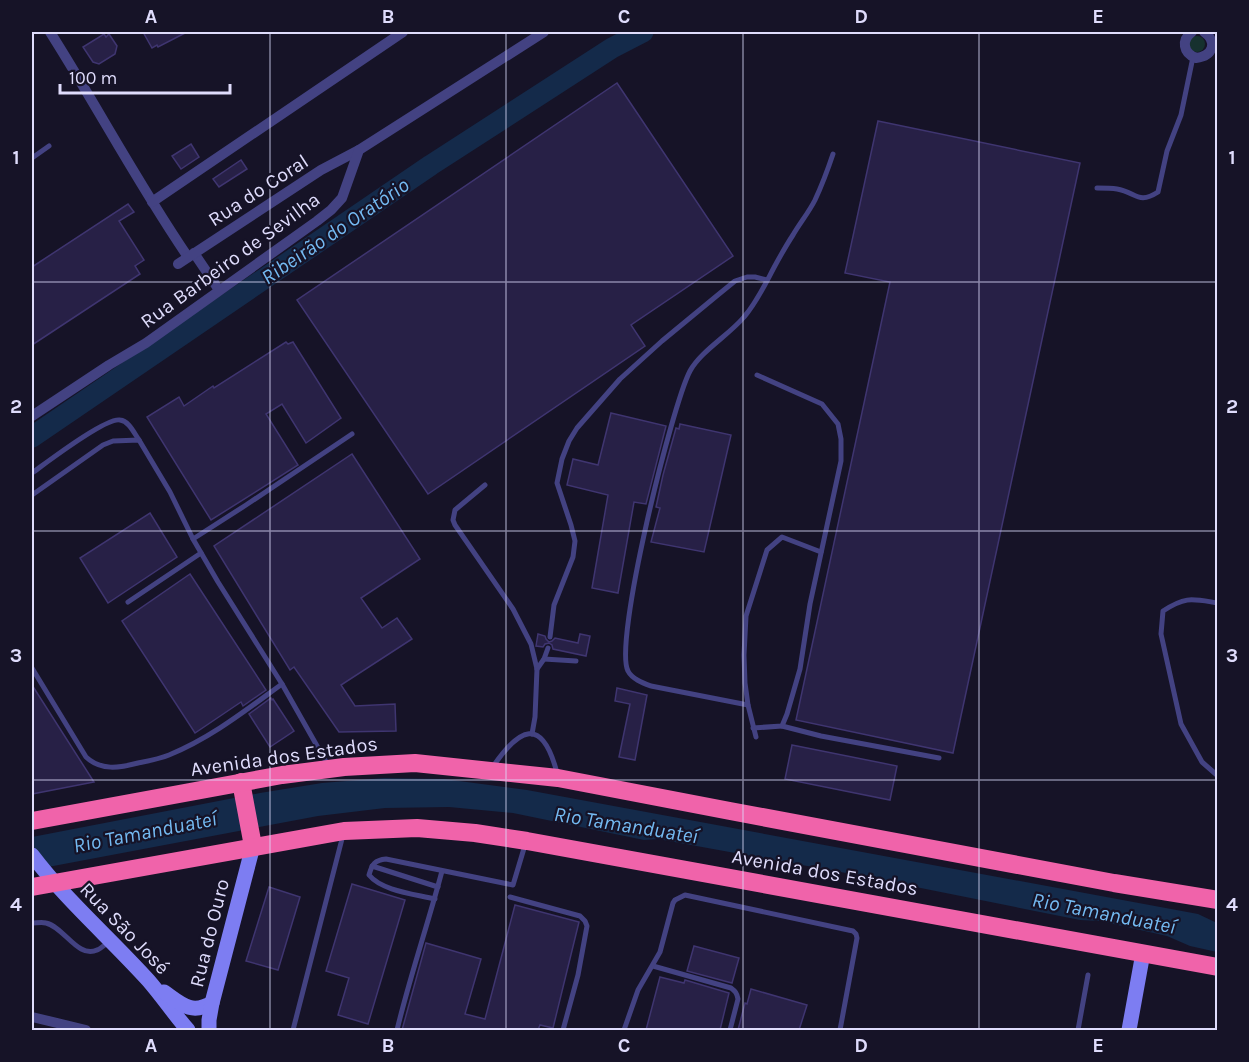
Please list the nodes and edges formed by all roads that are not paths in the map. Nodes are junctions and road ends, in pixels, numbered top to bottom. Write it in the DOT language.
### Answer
graph roads {
  1 [pos="50,32"];
  2 [pos="403,32"];
  3 [pos="544,32"];
  4 [pos="1176,32"];
  5 [pos="1204,32"];
  6 [pos="1190,34"];
  7 [pos="1214,50"];
  8 [pos="1193,57"];
  9 [pos="50,146"];
  10 [pos="359,150"];
  11 [pos="833,154"];
  12 [pos="32,158"];
  13 [pos="1097,188"];
  14 [pos="152,202"];
  15 [pos="191,255"];
  16 [pos="178,264"];
  17 [pos="767,280"];
  18 [pos="219,290"];
  19 [pos="758,375"];
  20 [pos="32,416"];
  21 [pos="352,434"];
  22 [pos="139,440"];
  23 [pos="32,473"];
  24 [pos="485,485"];
  25 [pos="32,495"];
  26 [pos="193,539"];
  27 [pos="821,552"];
  28 [pos="201,553"];
  29 [pos="128,602"];
  30 [pos="1218,603"];
  31 [pos="550,637"];
  32 [pos="548,648"];
  33 [pos="544,659"];
  34 [pos="576,660"];
  35 [pos="32,668"];
  36 [pos="537,669"];
  37 [pos="282,684"];
  38 [pos="748,705"];
  39 [pos="782,726"];
  40 [pos="753,728"];
  41 [pos="531,734"];
  42 [pos="756,736"];
  43 [pos="939,758"];
  44 [pos="330,768"];
  45 [pos="491,770"];
  46 [pos="1218,776"];
  47 [pos="558,778"];
  48 [pos="242,789"];
  49 [pos="32,821"];
  50 [pos="344,831"];
  51 [pos="251,840"];
  52 [pos="527,841"];
  53 [pos="32,855"];
  54 [pos="372,866"];
  55 [pos="442,870"];
  56 [pos="49,877"];
  57 [pos="32,886"];
  58 [pos="438,887"];
  59 [pos="510,897"];
  60 [pos="435,899"];
  61 [pos="1218,900"];
  62 [pos="32,923"];
  63 [pos="110,941"];
  64 [pos="1143,953"];
  65 [pos="653,966"];
  66 [pos="1218,968"];
  67 [pos="1088,975"];
  68 [pos="149,981"];
  69 [pos="212,1003"];
  70 [pos="32,1017"];
  71 [pos="86,1030"];
  72 [pos="188,1030"];
  73 [pos="209,1030"];
  74 [pos="293,1030"];
  75 [pos="397,1030"];
  76 [pos="563,1030"];
  77 [pos="624,1030"];
  78 [pos="730,1030"];
  79 [pos="840,1030"];
  80 [pos="1078,1030"];
  81 [pos="1129,1030"];
  1 -- 14 [label="street"];
  2 -- 14 [label="street"];
  3 -- 10 [label="street"];
  4 -- 6 [label="street"];
  5 -- 7 [label="street"];
  6 -- 8 [label="street"];
  7 -- 8 [label="street"];
  8 -- 13 [label="lane"];
  9 -- 12 [label="lane"];
  10 -- 15 [label="street, Rua do Coral"];
  10 -- 18 [label="street, Rua Barbeiro de Sevilha"];
  11 -- 17 [label="lane"];
  14 -- 15 [label="street"];
  15 -- 16 [label="street, Rua do Coral"];
  15 -- 18 [label="street"];
  17 -- 31 [label="lane"];
  17 -- 38 [label="lane"];
  18 -- 20 [label="street, Rua Barbeiro de Sevilha"];
  19 -- 27 [label="lane"];
  21 -- 26 [label="lane"];
  22 -- 23 [label="lane"];
  22 -- 25 [label="lane"];
  22 -- 26 [label="lane"];
  24 -- 36 [label="lane"];
  26 -- 28 [label="lane"];
  27 -- 38 [label="lane"];
  27 -- 39 [label="lane"];
  28 -- 29 [label="lane"];
  28 -- 37 [label="lane"];
  30 -- 46 [label="lane"];
  32 -- 33 [label="lane"];
  33 -- 34 [label="lane"];
  33 -- 36 [label="lane"];
  35 -- 37 [label="lane"];
  36 -- 41 [label="lane"];
  37 -- 44 [label="lane"];
  38 -- 40 [label="lane"];
  39 -- 40 [label="lane"];
  39 -- 43 [label="lane"];
  40 -- 42 [label="lane"];
  41 -- 45 [label="lane"];
  41 -- 47 [label="lane"];
  44 -- 45 [label="highway, Avenida dos Estados"];
  44 -- 48 [label="highway, Avenida dos Estados"];
  45 -- 47 [label="highway, Avenida dos Estados"];
  47 -- 61 [label="highway, Avenida dos Estados"];
  48 -- 49 [label="highway, Avenida dos Estados"];
  48 -- 51 [label="highway"];
  50 -- 51 [label="highway, Avenida dos Estados"];
  50 -- 52 [label="highway, Avenida dos Estados"];
  50 -- 74 [label="lane"];
  51 -- 56 [label="highway, Avenida dos Estados"];
  51 -- 69 [label="main road, Rua do Ouro"];
  52 -- 55 [label="lane"];
  52 -- 64 [label="highway, Avenida dos Estados"];
  53 -- 56 [label="main road, Rua São José"];
  54 -- 55 [label="lane"];
  54 -- 58 [label="lane"];
  54 -- 60 [label="lane"];
  55 -- 58 [label="lane"];
  56 -- 57 [label="highway, Avenida dos Estados"];
  56 -- 63 [label="main road, Rua São José"];
  58 -- 60 [label="lane"];
  59 -- 76 [label="lane"];
  60 -- 75 [label="lane"];
  62 -- 63 [label="lane"];
  63 -- 68 [label="main road, Rua São José"];
  64 -- 66 [label="highway, Avenida dos Estados"];
  64 -- 81 [label="main road"];
  65 -- 77 [label="lane"];
  65 -- 78 [label="lane"];
  65 -- 79 [label="lane"];
  67 -- 80 [label="lane"];
  68 -- 69 [label="main road"];
  68 -- 72 [label="main road, Rua São José"];
  69 -- 73 [label="main road, Rua do Ouro"];
  70 -- 71 [label="street"];
}
